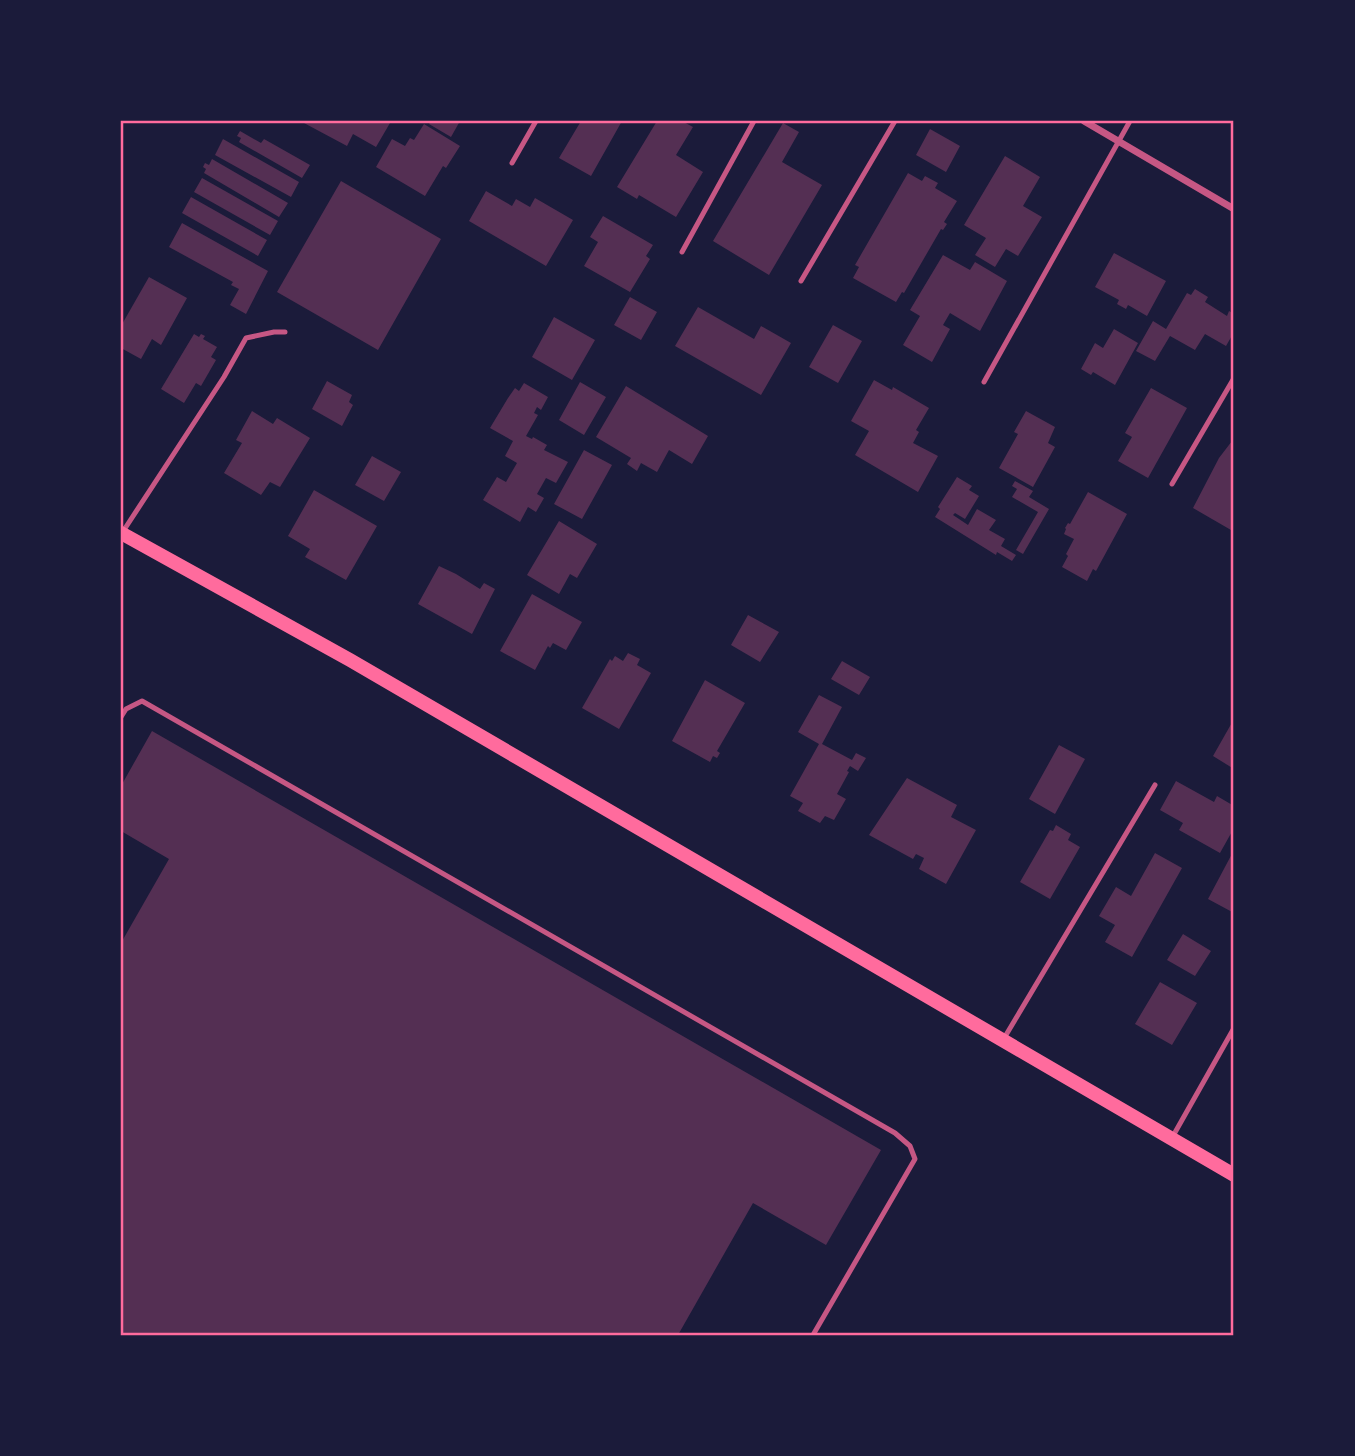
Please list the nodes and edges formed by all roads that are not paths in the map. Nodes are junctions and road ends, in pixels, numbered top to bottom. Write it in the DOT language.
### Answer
graph roads {
  1 [pos="536,121"];
  2 [pos="754,121"];
  3 [pos="895,121"];
  4 [pos="1084,121"];
  5 [pos="1129,121"];
  6 [pos="1118,141"];
  7 [pos="512,163"];
  8 [pos="1234,209"];
  9 [pos="682,252"];
  10 [pos="802,281"];
  11 [pos="285,332"];
  12 [pos="1234,378"];
  13 [pos="984,382"];
  14 [pos="1172,484"];
  15 [pos="122,533"];
  16 [pos="121,717"];
  17 [pos="1155,785"];
  18 [pos="1234,1028"];
  19 [pos="1003,1040"];
  20 [pos="1172,1139"];
  21 [pos="1234,1175"];
  22 [pos="813,1335"];
  1 -- 7 [label="lane"];
  2 -- 9 [label="lane"];
  3 -- 10 [label="lane"];
  4 -- 6 [label="street"];
  5 -- 6 [label="lane"];
  6 -- 8 [label="street"];
  6 -- 13 [label="lane"];
  11 -- 15 [label="lane"];
  12 -- 14 [label="lane"];
  15 -- 19 [label="main road"];
  16 -- 22 [label="lane"];
  17 -- 19 [label="lane"];
  18 -- 20 [label="lane"];
  19 -- 20 [label="main road"];
  20 -- 21 [label="main road"];
}
